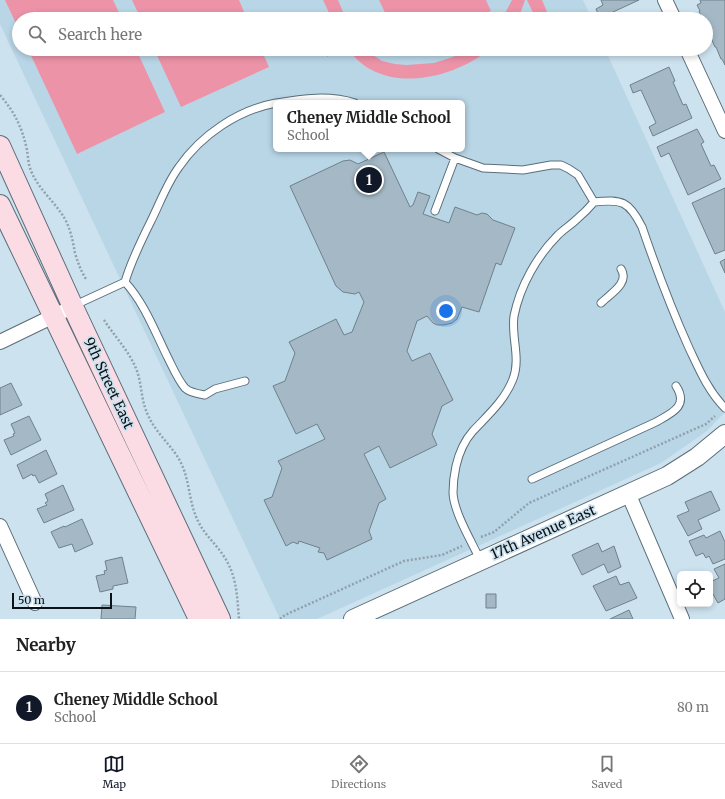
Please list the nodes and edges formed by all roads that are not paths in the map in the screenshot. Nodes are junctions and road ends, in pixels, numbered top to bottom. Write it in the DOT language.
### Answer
graph roads {
  1 [pos="665,0"];
  2 [pos="671,12"];
  3 [pos="690,56"];
  4 [pos="298,100"];
  5 [pos="341,100"];
  6 [pos="273,104"];
  7 [pos="725,131"];
  8 [pos="0,146"];
  9 [pos="444,152"];
  10 [pos="455,158"];
  11 [pos="594,202"];
  12 [pos="0,205"];
  13 [pos="435,211"];
  14 [pos="621,269"];
  15 [pos="125,282"];
  16 [pos="601,303"];
  17 [pos="73,307"];
  18 [pos="54,316"];
  19 [pos="0,342"];
  20 [pos="245,381"];
  21 [pos="676,386"];
  22 [pos="725,408"];
  23 [pos="725,434"];
  24 [pos="532,479"];
  25 [pos="628,493"];
  26 [pos="0,526"];
  27 [pos="480,560"];
  28 [pos="35,603"];
  29 [pos="199,619"];
  30 [pos="220,619"];
  31 [pos="354,619"];
  32 [pos="682,619"];
  1 -- 2 [label="street"];
  3 -- 7 [label="street"];
  4 -- 5 [label="lane"];
  6 -- 15 [label="lane"];
  8 -- 17 [label="main road, 9th Street East"];
  9 -- 10 [label="lane"];
  10 -- 11 [label="lane"];
  10 -- 13 [label="lane"];
  11 -- 22 [label="lane"];
  11 -- 27 [label="lane"];
  12 -- 18 [label="main road, 9th Street East"];
  14 -- 16 [label="lane"];
  15 -- 17 [label="lane"];
  15 -- 20 [label="lane"];
  17 -- 18 [label="street"];
  17 -- 30 [label="main road, 9th Street East"];
  18 -- 19 [label="street"];
  18 -- 29 [label="main road, 9th Street East"];
  21 -- 24 [label="lane"];
  23 -- 25 [label="street, 17th Avenue East"];
  25 -- 27 [label="street, 17th Avenue East"];
  25 -- 32 [label="street"];
  26 -- 28 [label="street"];
  27 -- 31 [label="street, 17th Avenue East"];
}
